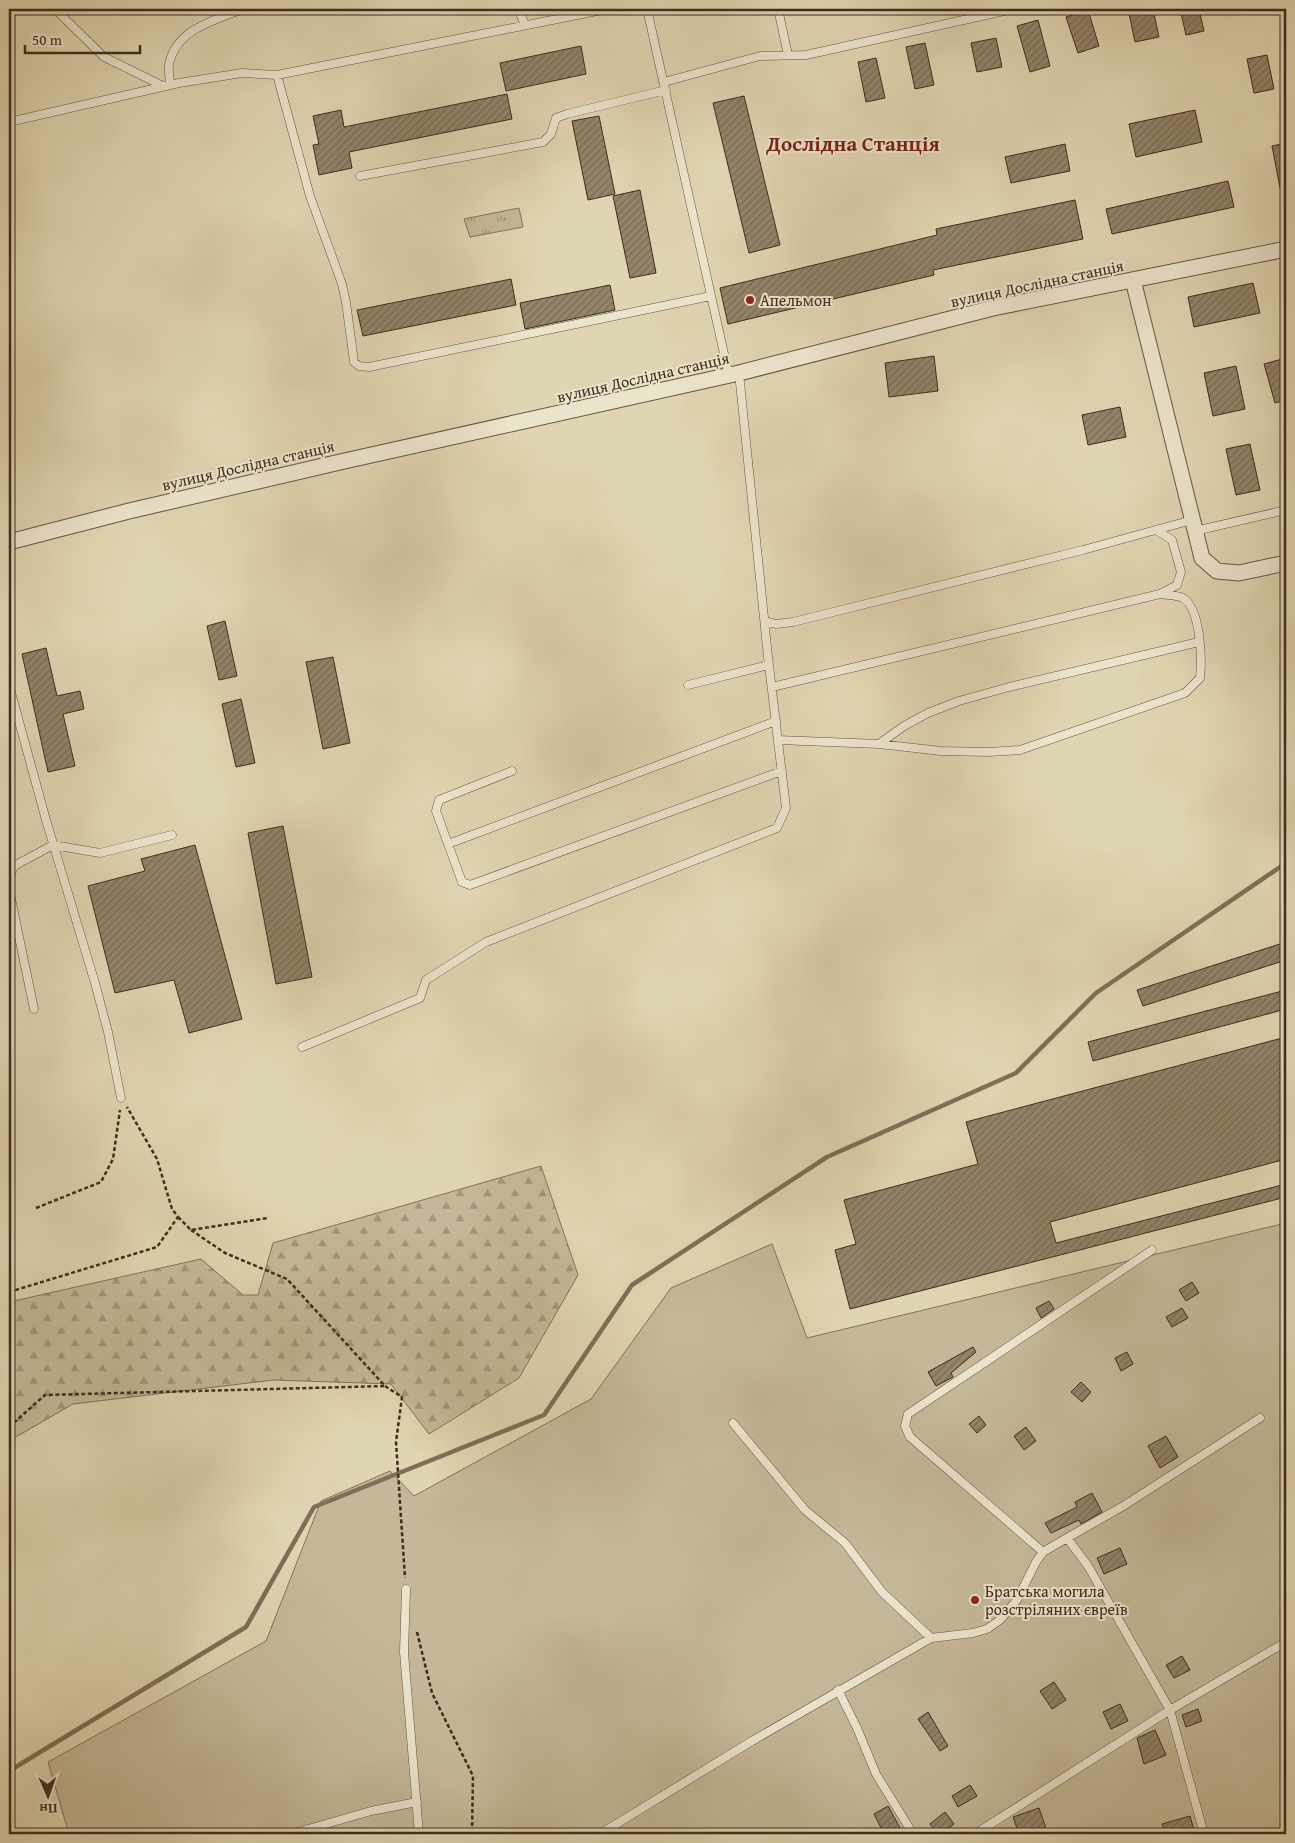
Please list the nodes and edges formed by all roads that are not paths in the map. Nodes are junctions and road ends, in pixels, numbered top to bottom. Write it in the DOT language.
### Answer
graph roads {
  1 [pos="55,9"];
  2 [pos="518,9"];
  3 [pos="607,9"];
  4 [pos="647,9"];
  5 [pos="778,9"];
  6 [pos="1013,9"];
  7 [pos="1284,9"];
  8 [pos="237,10"];
  9 [pos="1286,20"];
  10 [pos="525,25"];
  11 [pos="788,55"];
  12 [pos="277,75"];
  13 [pos="167,85"];
  14 [pos="665,86"];
  15 [pos="9,122"];
  16 [pos="360,176"];
  17 [pos="1286,249"];
  18 [pos="1133,280"];
  19 [pos="711,296"];
  20 [pos="734,375"];
  21 [pos="1286,510"];
  22 [pos="1194,526"];
  23 [pos="1156,530"];
  24 [pos="9,542"];
  25 [pos="1286,563"];
  26 [pos="1160,594"];
  27 [pos="765,621"];
  28 [pos="1200,642"];
  29 [pos="769,665"];
  30 [pos="9,685"];
  31 [pos="688,685"];
  32 [pos="772,687"];
  33 [pos="776,722"];
  34 [pos="778,740"];
  35 [pos="879,744"];
  36 [pos="512,771"];
  37 [pos="782,771"];
  38 [pos="172,835"];
  39 [pos="448,844"];
  40 [pos="53,845"];
  41 [pos="9,879"];
  42 [pos="9,890"];
  43 [pos="34,1009"];
  44 [pos="302,1047"];
  45 [pos="121,1098"];
  46 [pos="1152,1250"];
  47 [pos="1260,1418"];
  48 [pos="733,1423"];
  49 [pos="1067,1538"];
  50 [pos="1043,1552"];
  51 [pos="406,1589"];
  52 [pos="931,1638"];
  53 [pos="1286,1642"];
  54 [pos="838,1690"];
  55 [pos="1170,1710"];
  56 [pos="417,1802"];
  57 [pos="291,1834"];
  58 [pos="419,1834"];
  59 [pos="600,1834"];
  60 [pos="913,1834"];
  61 [pos="975,1834"];
  62 [pos="1204,1834"];
  1 -- 13 [label="lane"];
  2 -- 10 [label="lane"];
  3 -- 10 [label="lane"];
  4 -- 14 [label="lane"];
  5 -- 11 [label="lane"];
  6 -- 11 [label="lane"];
  7 -- 9 [label="lane"];
  8 -- 13 [label="lane"];
  10 -- 12 [label="lane"];
  11 -- 14 [label="lane"];
  12 -- 13 [label="lane"];
  12 -- 19 [label="lane"];
  13 -- 15 [label="lane"];
  14 -- 16 [label="lane"];
  14 -- 19 [label="lane"];
  17 -- 18 [label="street, вулиця Дослідна станція"];
  18 -- 20 [label="street, вулиця Дослідна станція"];
  18 -- 22 [label="street"];
  19 -- 20 [label="lane"];
  20 -- 24 [label="street, вулиця Дослідна станція"];
  20 -- 27 [label="lane"];
  21 -- 22 [label="lane"];
  22 -- 23 [label="lane"];
  22 -- 25 [label="street"];
  23 -- 26 [label="lane"];
  23 -- 27 [label="lane"];
  26 -- 28 [label="lane"];
  26 -- 32 [label="lane"];
  27 -- 29 [label="lane"];
  28 -- 35 [label="lane"];
  28 -- 35 [label="lane"];
  29 -- 31 [label="lane"];
  29 -- 32 [label="lane"];
  30 -- 40 [label="lane"];
  32 -- 33 [label="lane"];
  33 -- 34 [label="lane"];
  33 -- 39 [label="lane"];
  34 -- 35 [label="lane"];
  34 -- 37 [label="lane"];
  36 -- 39 [label="lane"];
  37 -- 39 [label="lane"];
  37 -- 44 [label="lane"];
  38 -- 40 [label="lane"];
  40 -- 41 [label="lane"];
  40 -- 45 [label="lane"];
  42 -- 43 [label="lane"];
  46 -- 50 [label="lane"];
  47 -- 49 [label="lane"];
  48 -- 52 [label="lane"];
  49 -- 50 [label="lane"];
  49 -- 55 [label="lane"];
  50 -- 52 [label="lane"];
  51 -- 56 [label="lane"];
  52 -- 54 [label="lane"];
  53 -- 55 [label="lane"];
  54 -- 59 [label="lane"];
  54 -- 60 [label="lane"];
  55 -- 61 [label="lane"];
  55 -- 62 [label="lane"];
  56 -- 57 [label="lane"];
  56 -- 58 [label="lane"];
}
